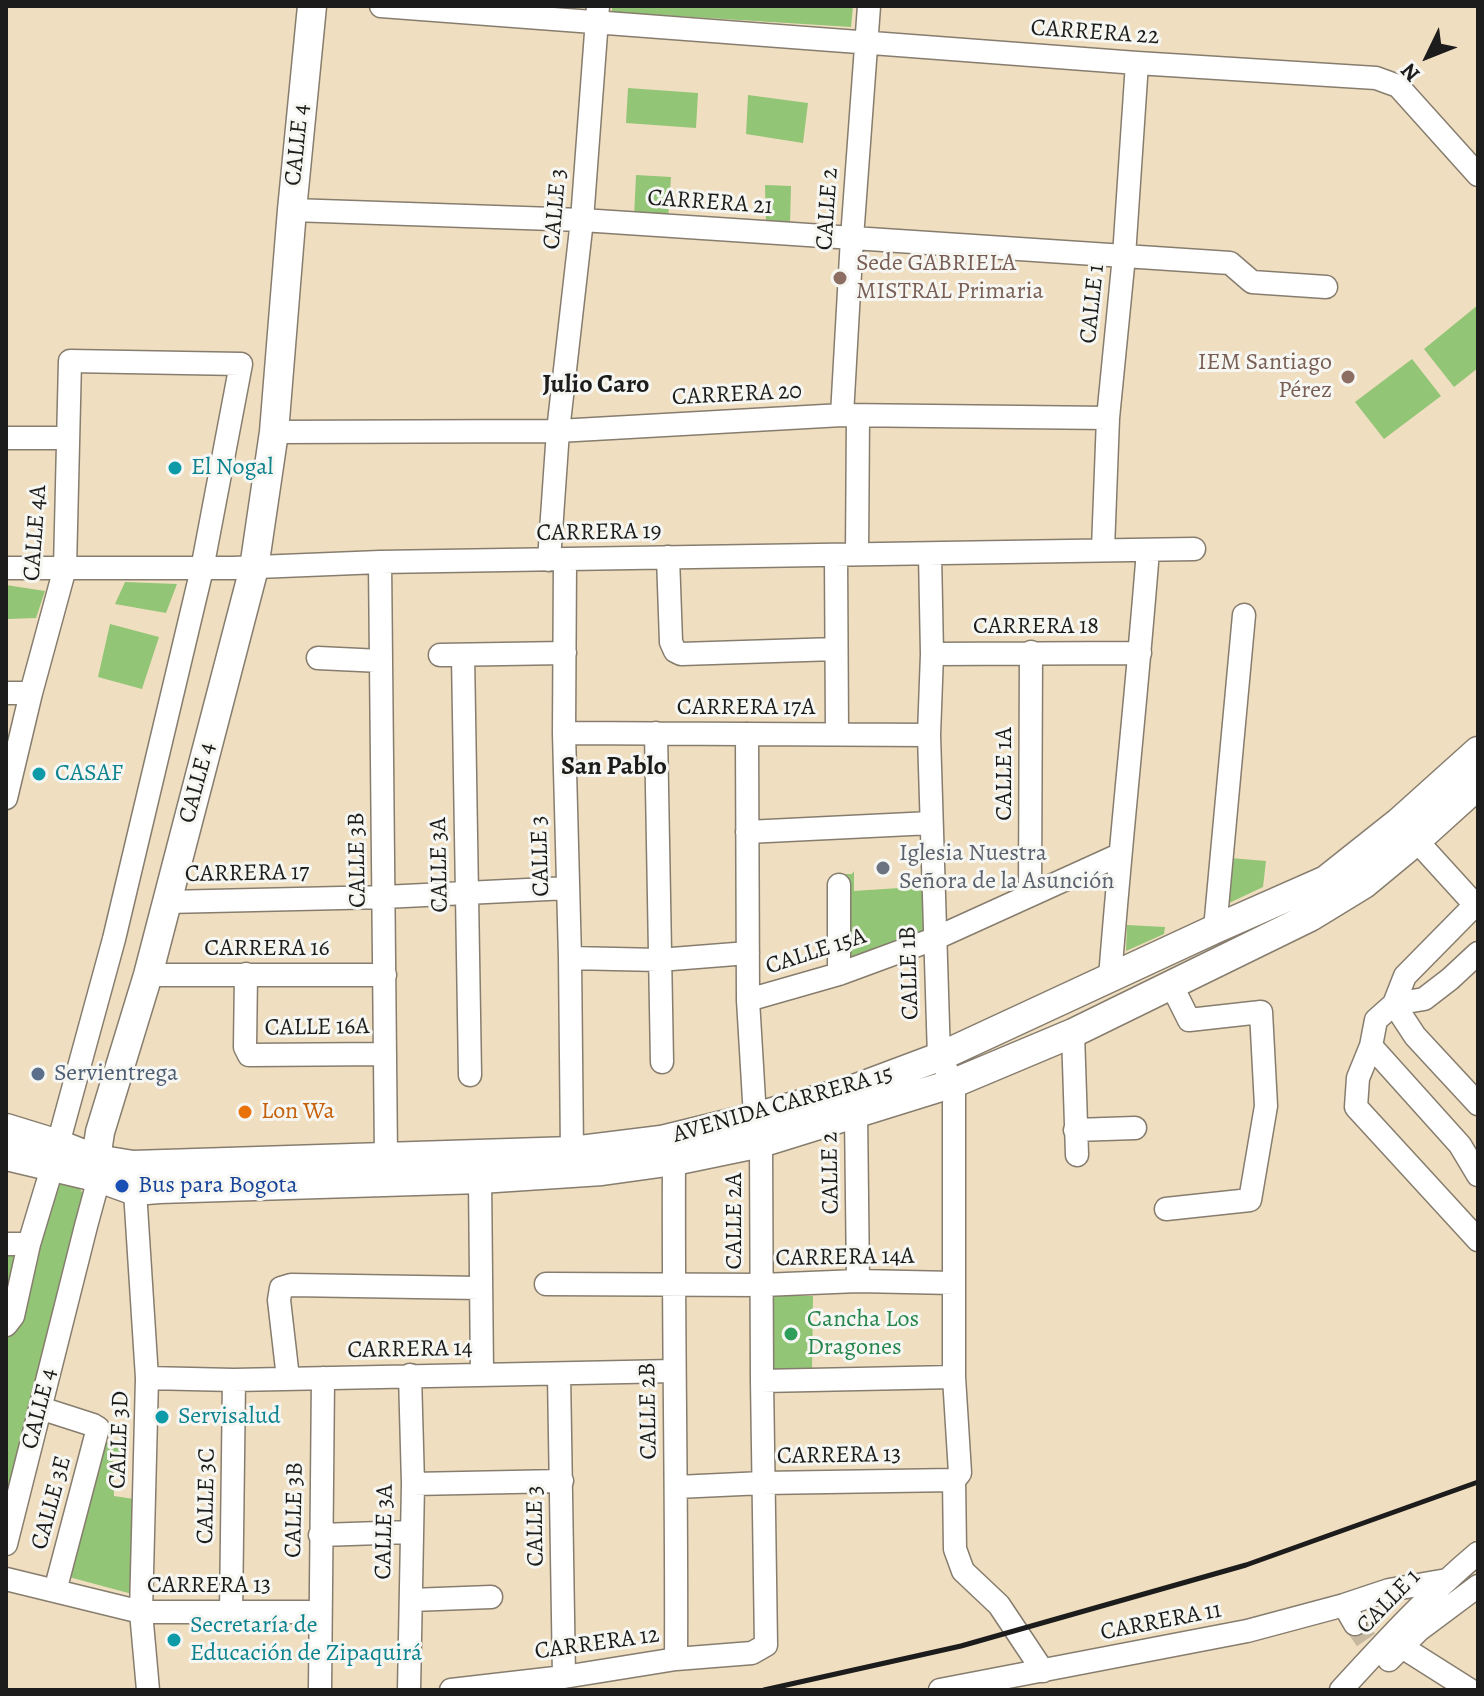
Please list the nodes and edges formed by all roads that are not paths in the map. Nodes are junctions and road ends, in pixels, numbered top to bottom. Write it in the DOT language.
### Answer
graph roads {
  1 [pos="312,6"];
  2 [pos="381,6"];
  3 [pos="869,6"];
  4 [pos="597,14"];
  5 [pos="867,42"];
  6 [pos="1137,63"];
  7 [pos="1478,175"];
  8 [pos="292,210"];
  9 [pos="582,220"];
  10 [pos="852,238"];
  11 [pos="1124,256"];
  12 [pos="1326,287"];
  13 [pos="850,416"];
  14 [pos="1108,418"];
  15 [pos="558,431"];
  16 [pos="274,432"];
  17 [pos="6,438"];
  18 [pos="68,438"];
  19 [pos="1103,549"];
  20 [pos="1194,549"];
  21 [pos="1148,550"];
  22 [pos="930,554"];
  23 [pos="846,555"];
  24 [pos="668,557"];
  25 [pos="557,560"];
  26 [pos="380,562"];
  27 [pos="6,568"];
  28 [pos="65,568"];
  29 [pos="254,568"];
  30 [pos="202,569"];
  31 [pos="1244,615"];
  32 [pos="836,649"];
  33 [pos="1031,652"];
  34 [pos="565,653"];
  35 [pos="1140,653"];
  36 [pos="932,654"];
  37 [pos="440,655"];
  38 [pos="463,655"];
  39 [pos="318,658"];
  40 [pos="381,661"];
  41 [pos="6,693"];
  42 [pos="31,693"];
  43 [pos="564,733"];
  44 [pos="656,733"];
  45 [pos="747,734"];
  46 [pos="837,734"];
  47 [pos="929,735"];
  48 [pos="1478,751"];
  49 [pos="1478,785"];
  50 [pos="6,798"];
  51 [pos="931,823"];
  52 [pos="1408,831"];
  53 [pos="747,832"];
  54 [pos="1119,855"];
  55 [pos="839,885"];
  56 [pos="568,888"];
  57 [pos="466,893"];
  58 [pos="1030,895"];
  59 [pos="384,897"];
  60 [pos="167,902"];
  61 [pos="1477,906"];
  62 [pos="1215,929"];
  63 [pos="934,939"];
  64 [pos="748,953"];
  65 [pos="1478,953"];
  66 [pos="570,958"];
  67 [pos="659,960"];
  68 [pos="246,974"];
  69 [pos="839,974"];
  70 [pos="148,975"];
  71 [pos="385,975"];
  72 [pos="1405,976"];
  73 [pos="1110,978"];
  74 [pos="1171,984"];
  75 [pos="1424,999"];
  76 [pos="748,1000"];
  77 [pos="1394,1004"];
  78 [pos="1073,1033"];
  79 [pos="1371,1046"];
  80 [pos="385,1054"];
  81 [pos="939,1057"];
  82 [pos="662,1062"];
  83 [pos="470,1075"];
  84 [pos="954,1083"];
  85 [pos="1478,1104"];
  86 [pos="856,1113"];
  87 [pos="6,1128"];
  88 [pos="1135,1128"];
  89 [pos="758,1130"];
  90 [pos="1075,1130"];
  91 [pos="572,1151"];
  92 [pos="1077,1155"];
  93 [pos="6,1156"];
  94 [pos="55,1156"];
  95 [pos="386,1157"];
  96 [pos="674,1161"];
  97 [pos="1475,1165"];
  98 [pos="98,1169"];
  99 [pos="480,1179"];
  100 [pos="135,1191"];
  101 [pos="1166,1209"];
  102 [pos="1478,1240"];
  103 [pos="17,1244"];
  104 [pos="858,1281"];
  105 [pos="954,1283"];
  106 [pos="546,1284"];
  107 [pos="673,1284"];
  108 [pos="762,1285"];
  109 [pos="13,1288"];
  110 [pos="480,1288"];
  111 [pos="6,1325"];
  112 [pos="674,1371"];
  113 [pos="482,1374"];
  114 [pos="559,1374"];
  115 [pos="410,1375"];
  116 [pos="954,1377"];
  117 [pos="147,1378"];
  118 [pos="288,1378"];
  119 [pos="323,1378"];
  120 [pos="234,1380"];
  121 [pos="762,1381"];
  122 [pos="40,1408"];
  123 [pos="954,1480"];
  124 [pos="562,1481"];
  125 [pos="763,1483"];
  126 [pos="413,1484"];
  127 [pos="677,1487"];
  128 [pos="411,1532"];
  129 [pos="320,1535"];
  130 [pos="6,1544"];
  131 [pos="1478,1553"];
  132 [pos="6,1579"];
  133 [pos="1447,1580"];
  134 [pos="1478,1586"];
  135 [pos="1389,1590"];
  136 [pos="55,1591"];
  137 [pos="491,1597"];
  138 [pos="411,1600"];
  139 [pos="141,1612"];
  140 [pos="320,1612"];
  141 [pos="231,1613"];
  142 [pos="1416,1621"];
  143 [pos="1372,1634"];
  144 [pos="752,1653"];
  145 [pos="676,1659"];
  146 [pos="1043,1671"];
  147 [pos="564,1677"];
  148 [pos="1019,1683"];
  149 [pos="148,1690"];
  150 [pos="320,1690"];
  151 [pos="409,1690"];
  152 [pos="451,1690"];
  153 [pos="940,1690"];
  154 [pos="1341,1690"];
  155 [pos="1361,1690"];
  156 [pos="1470,1690"];
  1 -- 8 [label="main road, CALLE 4"];
  2 -- 4 [label="street, CARRERA 22"];
  3 -- 5 [label="street, CALLE 2"];
  4 -- 5 [label="street, CARRERA 22"];
  4 -- 9 [label="street, CALLE 3"];
  5 -- 6 [label="street, CARRERA 22"];
  5 -- 10 [label="street, CALLE 2"];
  6 -- 7 [label="street, CARRERA 22"];
  6 -- 11 [label="street, CALLE 1"];
  8 -- 9 [label="street, CARRERA 21"];
  8 -- 16 [label="main road, CALLE 4"];
  9 -- 10 [label="street, CARRERA 21"];
  9 -- 15 [label="street, CALLE 3"];
  10 -- 11 [label="street, CARRERA 21"];
  10 -- 13 [label="street, CALLE 2"];
  11 -- 12 [label="street, CARRERA 21"];
  11 -- 14 [label="street, CALLE 1"];
  13 -- 14 [label="street, CARRERA 20"];
  13 -- 15 [label="street, CARRERA 20"];
  13 -- 23 [label="street, CALLE 2"];
  14 -- 19 [label="street, CALLE 1"];
  15 -- 16 [label="street, CARRERA 20"];
  15 -- 25 [label="street, CALLE 3"];
  16 -- 29 [label="main road, CALLE 4"];
  17 -- 18 [label="street"];
  18 -- 28 [label="street, CALLE 4A"];
  18 -- 30 [label="street, CALLE 4A"];
  19 -- 21 [label="street, CARRERA 19"];
  19 -- 22 [label="street, CARRERA 19"];
  20 -- 21 [label="street, CARRERA 19"];
  21 -- 35 [label="street"];
  22 -- 23 [label="street, CARRERA 19"];
  22 -- 36 [label="street, CALLE 1B"];
  23 -- 24 [label="street, CARRERA 19"];
  23 -- 32 [label="street, CALLE 2"];
  24 -- 25 [label="street, CARRERA 19"];
  24 -- 32 [label="street"];
  25 -- 26 [label="street, CARRERA 19"];
  25 -- 34 [label="street, CALLE 3"];
  26 -- 29 [label="street, CARRERA 19"];
  26 -- 40 [label="street, CALLE 3B"];
  27 -- 28 [label="street, CARRERA 19"];
  28 -- 30 [label="street, CARRERA 19"];
  28 -- 42 [label="street, CALLE 4A"];
  29 -- 30 [label="street, CARRERA 19"];
  29 -- 60 [label="main road, CALLE 4"];
  30 -- 94 [label="street"];
  31 -- 62 [label="street"];
  32 -- 46 [label="street, CALLE 2"];
  33 -- 35 [label="street, CARRERA 18"];
  33 -- 36 [label="street, CARRERA 18"];
  33 -- 58 [label="street, CALLE 1A"];
  34 -- 38 [label="street"];
  34 -- 43 [label="street, CALLE 3"];
  35 -- 54 [label="street"];
  36 -- 47 [label="street, CALLE 1B"];
  37 -- 38 [label="street"];
  38 -- 57 [label="street, CALLE 3A"];
  39 -- 40 [label="street"];
  40 -- 59 [label="street, CALLE 3B"];
  41 -- 42 [label="street"];
  42 -- 50 [label="street, CALLE 4A"];
  43 -- 44 [label="street, CARRERA 17A"];
  43 -- 56 [label="street, CALLE 3"];
  44 -- 45 [label="street, CARRERA 17A"];
  44 -- 67 [label="street"];
  45 -- 46 [label="street, CARRERA 17A"];
  45 -- 53 [label="street, CALLE 2A"];
  46 -- 47 [label="street, CARRERA 17A"];
  47 -- 51 [label="street, CALLE 1B"];
  48 -- 52 [label="main road, AVENIDA CARRERA 15"];
  49 -- 52 [label="main road, AVENIDA CARRERA 15"];
  51 -- 53 [label="street"];
  51 -- 63 [label="street, CALLE 1B"];
  52 -- 61 [label="street"];
  52 -- 62 [label="main road, AVENIDA CARRERA 15"];
  52 -- 74 [label="main road, AVENIDA CARRERA 15"];
  53 -- 64 [label="street, CALLE 2A"];
  54 -- 58 [label="street, CALLE 15A"];
  54 -- 73 [label="street"];
  55 -- 69 [label="street"];
  56 -- 57 [label="street, CARRERA 17"];
  56 -- 66 [label="street, CALLE 3"];
  57 -- 59 [label="street, CARRERA 17"];
  57 -- 83 [label="street, CALLE 3A"];
  58 -- 63 [label="street, CALLE 15A"];
  59 -- 60 [label="street, CARRERA 17"];
  59 -- 71 [label="street, CALLE 3B"];
  60 -- 70 [label="main road, CALLE 4"];
  61 -- 72 [label="street"];
  62 -- 73 [label="main road, AVENIDA CARRERA 15"];
  63 -- 69 [label="street, CALLE 15A"];
  63 -- 81 [label="street, CALLE 1B"];
  64 -- 67 [label="street"];
  64 -- 76 [label="street, CALLE 2A"];
  65 -- 75 [label="street"];
  66 -- 67 [label="street"];
  66 -- 91 [label="street, CALLE 3"];
  67 -- 82 [label="street"];
  68 -- 70 [label="street, CARRERA 16"];
  68 -- 71 [label="street, CARRERA 16"];
  68 -- 80 [label="street, CALLE 16A"];
  69 -- 76 [label="street, CALLE 15A"];
  70 -- 98 [label="main road, CALLE 4"];
  71 -- 80 [label="street, CALLE 3B"];
  72 -- 75 [label="street"];
  72 -- 77 [label="street"];
  73 -- 81 [label="main road, AVENIDA CARRERA 15"];
  74 -- 78 [label="main road, AVENIDA CARRERA 15"];
  74 -- 101 [label="street"];
  75 -- 77 [label="street"];
  76 -- 89 [label="street, CALLE 2A"];
  77 -- 79 [label="street"];
  77 -- 85 [label="street"];
  78 -- 84 [label="main road, AVENIDA CARRERA 15"];
  78 -- 90 [label="street"];
  79 -- 97 [label="street"];
  79 -- 102 [label="street"];
  80 -- 95 [label="street, CALLE 3B"];
  81 -- 84 [label="street, CALLE 1B"];
  81 -- 89 [label="main road, AVENIDA CARRERA 15"];
  84 -- 86 [label="main road, AVENIDA CARRERA 15"];
  84 -- 105 [label="street, CALLE 1B"];
  86 -- 89 [label="main road, AVENIDA CARRERA 15"];
  86 -- 104 [label="street, CALLE 2"];
  87 -- 94 [label="main road, AVENIDA CARRERA 15"];
  88 -- 90 [label="street"];
  89 -- 91 [label="main road, AVENIDA CARRERA 15"];
  89 -- 96 [label="main road, AVENIDA CARRERA 15"];
  89 -- 108 [label="street, CALLE 2A"];
  90 -- 92 [label="street"];
  91 -- 95 [label="main road, AVENIDA CARRERA 15"];
  93 -- 94 [label="main road, AVENIDA CARRERA 15"];
  94 -- 98 [label="main road, AVENIDA CARRERA 15"];
  94 -- 103 [label="street"];
  95 -- 98 [label="main road, AVENIDA CARRERA 15"];
  96 -- 99 [label="main road, AVENIDA CARRERA 15"];
  96 -- 107 [label="street, CALLE 2B"];
  98 -- 100 [label="main road, AVENIDA CARRERA 15"];
  98 -- 122 [label="street, CALLE 4"];
  99 -- 100 [label="main road, AVENIDA CARRERA 15"];
  99 -- 110 [label="street"];
  100 -- 117 [label="street, CALLE 3D"];
  103 -- 109 [label="street"];
  104 -- 105 [label="street, CARRERA 14A"];
  104 -- 108 [label="street, CARRERA 14A"];
  105 -- 116 [label="street, CALLE 1B"];
  106 -- 107 [label="street, CARRERA 14A"];
  107 -- 108 [label="street, CARRERA 14A"];
  107 -- 112 [label="street, CALLE 2B"];
  108 -- 121 [label="street, CALLE 2A"];
  109 -- 111 [label="street"];
  110 -- 113 [label="street"];
  110 -- 118 [label="street"];
  112 -- 114 [label="street, CARRERA 14"];
  112 -- 127 [label="street, CALLE 2B"];
  113 -- 114 [label="street, CARRERA 14"];
  113 -- 115 [label="street, CARRERA 14"];
  114 -- 124 [label="street, CALLE 3"];
  115 -- 119 [label="street, CARRERA 14"];
  115 -- 126 [label="street, CALLE 3A"];
  116 -- 121 [label="street"];
  116 -- 123 [label="street, CALLE 1B"];
  117 -- 120 [label="street, CARRERA 14"];
  117 -- 139 [label="street, CALLE 3D"];
  118 -- 119 [label="street, CARRERA 14"];
  118 -- 120 [label="street, CARRERA 14"];
  119 -- 129 [label="street, CALLE 3B"];
  120 -- 141 [label="street, CALLE 3C"];
  121 -- 125 [label="street, CALLE 2A"];
  122 -- 130 [label="street, CALLE 4"];
  122 -- 136 [label="street, CALLE 3E"];
  123 -- 125 [label="street, CARRERA 13"];
  123 -- 146 [label="street, CALLE 1B"];
  124 -- 126 [label="street"];
  124 -- 147 [label="street, CALLE 3"];
  125 -- 127 [label="street, CARRERA 13"];
  125 -- 144 [label="street, CALLE 2A"];
  126 -- 128 [label="street, CALLE 3A"];
  127 -- 145 [label="street, CALLE 2B"];
  128 -- 129 [label="street"];
  128 -- 138 [label="street, CALLE 3A"];
  129 -- 140 [label="street, CALLE 3B"];
  131 -- 133 [label="street, CALLE 1"];
  132 -- 136 [label="street, CARRERA 13"];
  133 -- 135 [label="street, CARRERA 11"];
  133 -- 142 [label="street, CALLE 1"];
  134 -- 142 [label="street, CALLE 1"];
  135 -- 142 [label="street"];
  135 -- 143 [label="street, CARRERA 11"];
  136 -- 139 [label="street, CARRERA 13"];
  137 -- 138 [label="street"];
  138 -- 151 [label="street, CALLE 3A"];
  139 -- 141 [label="street, CARRERA 13"];
  139 -- 149 [label="street, CALLE 3D"];
  140 -- 141 [label="street, CARRERA 13"];
  140 -- 150 [label="street, CALLE 3B"];
  142 -- 143 [label="street, CALLE 1"];
  143 -- 146 [label="street, CARRERA 11"];
  143 -- 154 [label="street, CALLE 1"];
  143 -- 155 [label="street, CALLE 1"];
  143 -- 156 [label="street"];
  144 -- 145 [label="street, CARRERA 12"];
  145 -- 147 [label="street, CARRERA 12"];
  146 -- 148 [label="street, CARRERA 11"];
  147 -- 152 [label="street, CARRERA 12"];
  148 -- 153 [label="street, CARRERA 11"];
}
